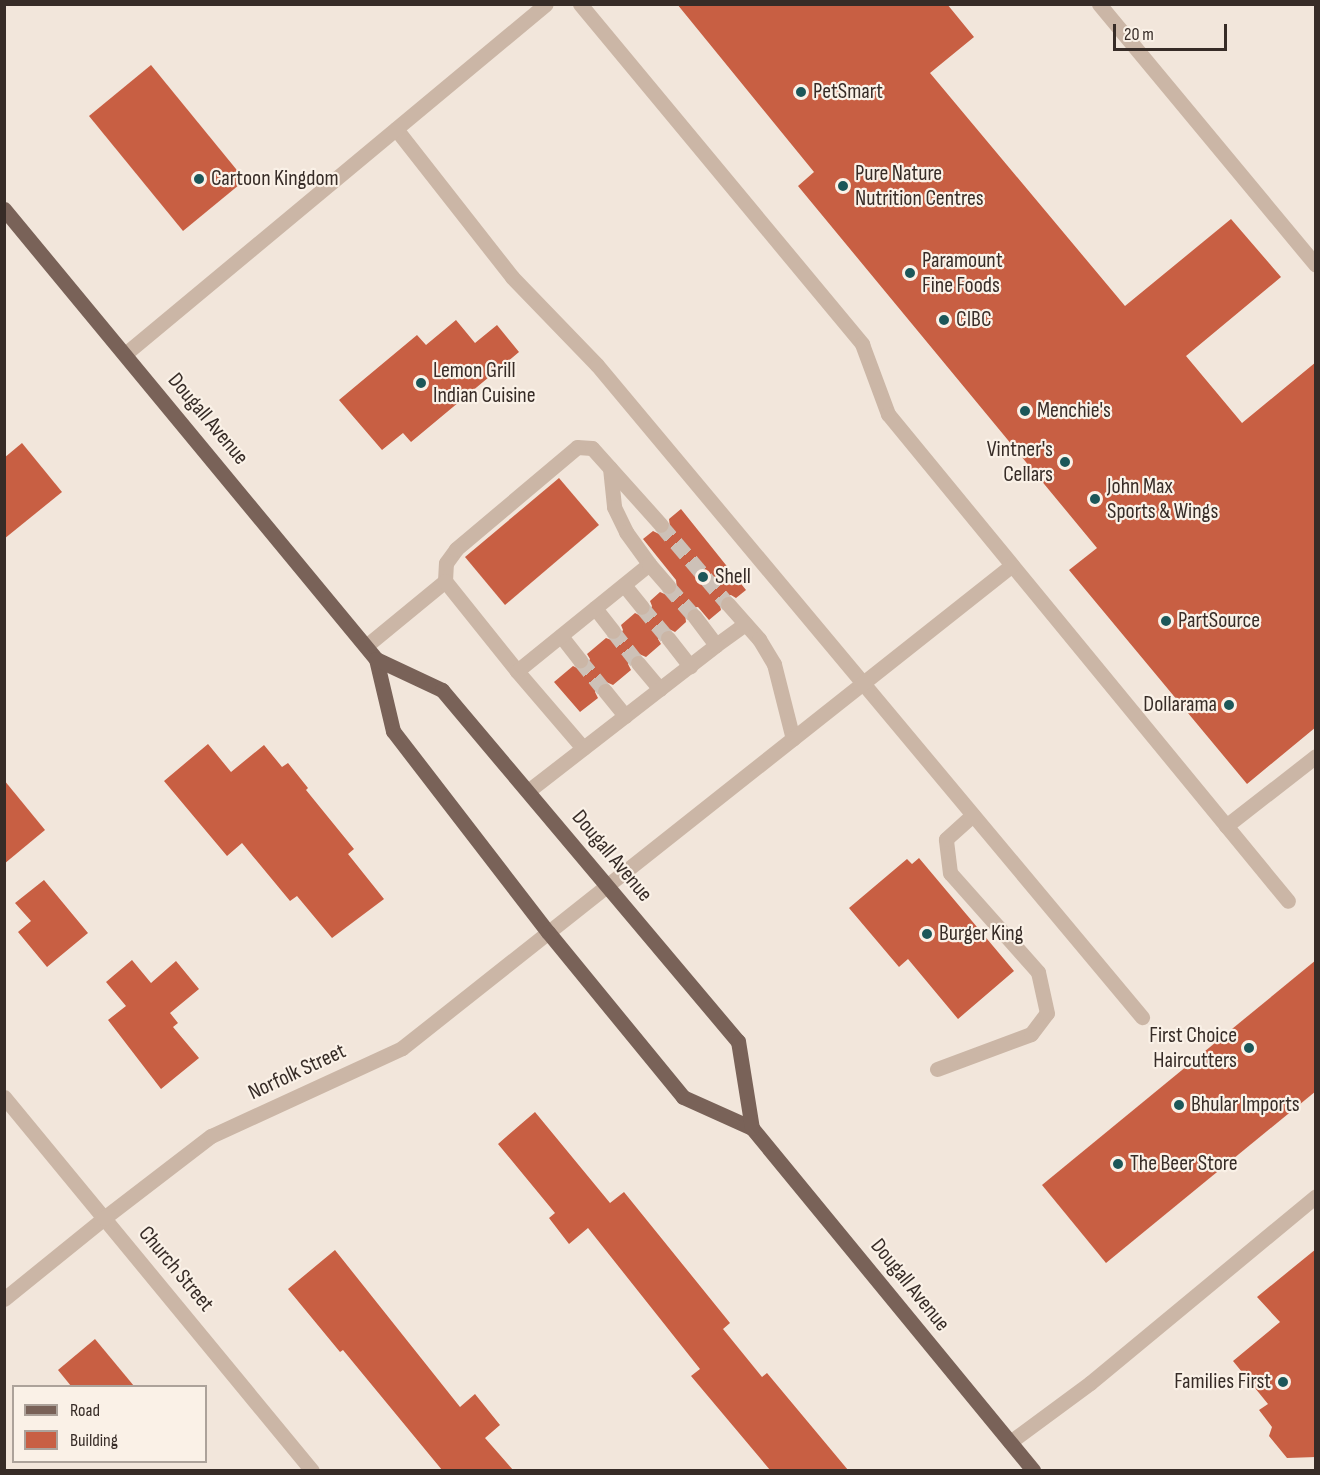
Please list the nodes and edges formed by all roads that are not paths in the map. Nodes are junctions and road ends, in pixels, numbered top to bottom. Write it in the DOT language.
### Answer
graph roads {
  1 [pos="546,4"];
  2 [pos="580,4"];
  3 [pos="1099,4"];
  4 [pos="396,129"];
  5 [pos="4,209"];
  6 [pos="1316,265"];
  7 [pos="125,354"];
  8 [pos="610,468"];
  9 [pos="661,525"];
  10 [pos="649,564"];
  11 [pos="1012,565"];
  12 [pos="445,581"];
  13 [pos="624,585"];
  14 [pos="668,586"];
  15 [pos="728,604"];
  16 [pos="642,607"];
  17 [pos="595,608"];
  18 [pos="694,616"];
  19 [pos="745,624"];
  20 [pos="613,631"];
  21 [pos="561,636"];
  22 [pos="668,638"];
  23 [pos="716,645"];
  24 [pos="366,646"];
  25 [pos="376,659"];
  26 [pos="580,660"];
  27 [pos="638,663"];
  28 [pos="690,666"];
  29 [pos="517,671"];
  30 [pos="863,683"];
  31 [pos="660,689"];
  32 [pos="605,691"];
  33 [pos="625,716"];
  34 [pos="793,739"];
  35 [pos="583,748"];
  36 [pos="1316,756"];
  37 [pos="528,791"];
  38 [pos="973,815"];
  39 [pos="1226,826"];
  40 [pos="608,885"];
  41 [pos="1288,901"];
  42 [pos="548,932"];
  43 [pos="1142,1017"];
  44 [pos="937,1069"];
  45 [pos="4,1097"];
  46 [pos="752,1128"];
  47 [pos="1316,1196"];
  48 [pos="104,1218"];
  49 [pos="4,1299"];
  50 [pos="1010,1442"];
  51 [pos="312,1470"];
  52 [pos="1033,1470"];
  1 -- 4 [label="street"];
  2 -- 11 [label="street"];
  3 -- 6 [label="street"];
  4 -- 7 [label="street"];
  4 -- 30 [label="street"];
  5 -- 7 [label="main road, Dougall Avenue"];
  7 -- 24 [label="main road, Dougall Avenue"];
  8 -- 9 [label="street"];
  8 -- 10 [label="street"];
  8 -- 12 [label="street"];
  10 -- 13 [label="street"];
  10 -- 14 [label="street"];
  11 -- 30 [label="street, Norfolk Street"];
  11 -- 39 [label="street"];
  12 -- 24 [label="street"];
  12 -- 29 [label="street"];
  13 -- 16 [label="street"];
  13 -- 17 [label="street"];
  15 -- 19 [label="street"];
  17 -- 20 [label="street"];
  17 -- 21 [label="street"];
  18 -- 23 [label="street"];
  19 -- 23 [label="street"];
  19 -- 34 [label="street"];
  21 -- 26 [label="street"];
  21 -- 29 [label="street"];
  22 -- 28 [label="street"];
  23 -- 28 [label="street"];
  24 -- 25 [label="main road, Dougall Avenue"];
  25 -- 37 [label="main road, Dougall Avenue"];
  25 -- 42 [label="main road, Dougall Avenue"];
  27 -- 31 [label="street"];
  28 -- 31 [label="street"];
  29 -- 35 [label="street"];
  30 -- 34 [label="street, Norfolk Street"];
  30 -- 38 [label="street"];
  31 -- 33 [label="street"];
  32 -- 33 [label="street"];
  33 -- 35 [label="street"];
  34 -- 40 [label="street, Norfolk Street"];
  35 -- 37 [label="street"];
  36 -- 39 [label="street"];
  37 -- 40 [label="main road, Dougall Avenue"];
  38 -- 43 [label="street"];
  38 -- 44 [label="street"];
  39 -- 41 [label="street"];
  40 -- 42 [label="street, Norfolk Street"];
  40 -- 46 [label="main road, Dougall Avenue"];
  42 -- 46 [label="main road, Dougall Avenue"];
  42 -- 48 [label="street, Norfolk Street"];
  45 -- 48 [label="street, Church Street"];
  46 -- 50 [label="main road, Dougall Avenue"];
  47 -- 50 [label="street"];
  48 -- 49 [label="street, Norfolk Street"];
  48 -- 51 [label="street, Church Street"];
  50 -- 52 [label="main road, Dougall Avenue"];
}
